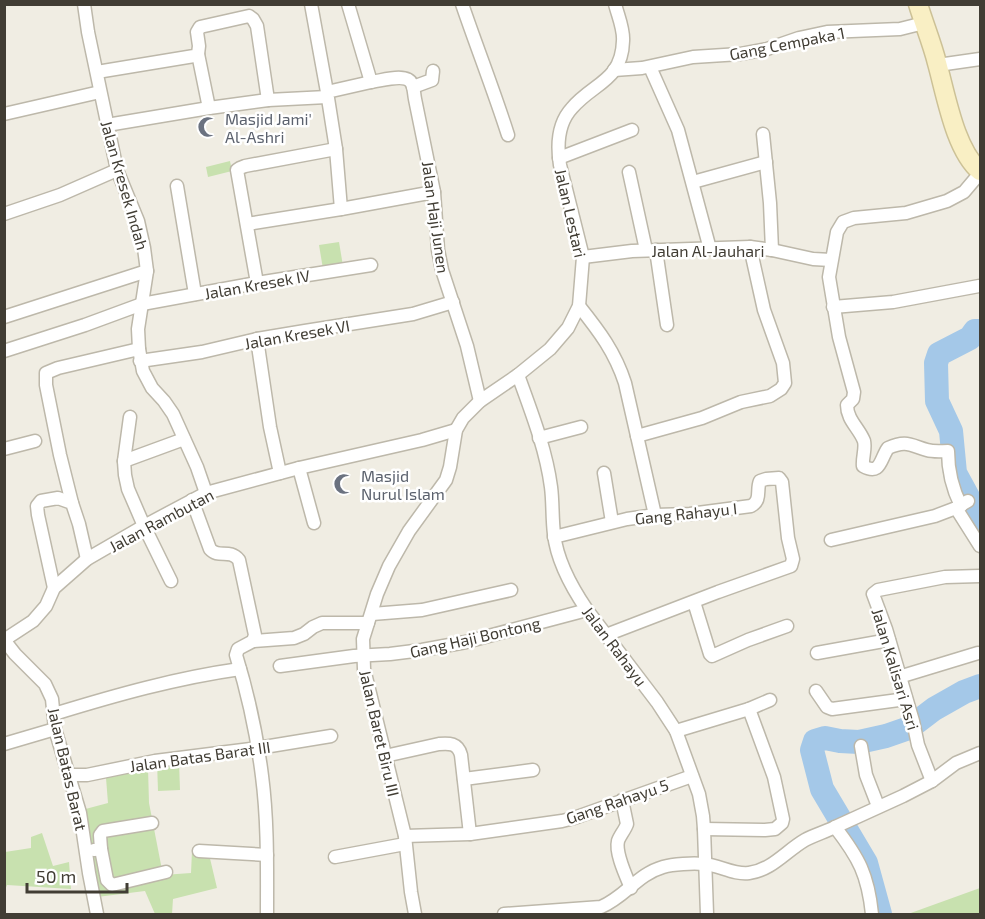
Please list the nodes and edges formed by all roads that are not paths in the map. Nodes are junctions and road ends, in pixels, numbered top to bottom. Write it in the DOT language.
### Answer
graph roads {
  1 [pos="84,4"];
  2 [pos="311,4"];
  3 [pos="348,4"];
  4 [pos="462,4"];
  5 [pos="615,4"];
  6 [pos="918,4"];
  7 [pos="924,23"];
  8 [pos="198,54"];
  9 [pos="981,59"];
  10 [pos="938,65"];
  11 [pos="650,67"];
  12 [pos="614,70"];
  13 [pos="433,71"];
  14 [pos="97,72"];
  15 [pos="371,82"];
  16 [pos="413,87"];
  17 [pos="100,92"];
  18 [pos="327,94"];
  19 [pos="268,100"];
  20 [pos="209,108"];
  21 [pos="4,114"];
  22 [pos="107,126"];
  23 [pos="632,130"];
  24 [pos="763,134"];
  25 [pos="508,135"];
  26 [pos="336,149"];
  27 [pos="559,158"];
  28 [pos="766,162"];
  29 [pos="117,170"];
  30 [pos="629,172"];
  31 [pos="981,172"];
  32 [pos="693,182"];
  33 [pos="177,186"];
  34 [pos="434,192"];
  35 [pos="341,209"];
  36 [pos="4,214"];
  37 [pos="247,224"];
  38 [pos="750,247"];
  39 [pos="710,249"];
  40 [pos="651,250"];
  41 [pos="772,250"];
  42 [pos="583,257"];
  43 [pos="831,260"];
  44 [pos="371,265"];
  45 [pos="147,272"];
  46 [pos="257,283"];
  47 [pos="979,286"];
  48 [pos="195,294"];
  49 [pos="453,302"];
  50 [pos="142,304"];
  51 [pos="579,306"];
  52 [pos="833,307"];
  53 [pos="4,317"];
  54 [pos="668,325"];
  55 [pos="257,339"];
  56 [pos="4,351"];
  57 [pos="140,355"];
  58 [pos="518,375"];
  59 [pos="480,400"];
  60 [pos="130,417"];
  61 [pos="581,427"];
  62 [pos="456,430"];
  63 [pos="637,435"];
  64 [pos="539,438"];
  65 [pos="184,439"];
  66 [pos="35,441"];
  67 [pos="4,449"];
  68 [pos="124,461"];
  69 [pos="299,468"];
  70 [pos="280,473"];
  71 [pos="604,473"];
  72 [pos="206,493"];
  73 [pos="192,500"];
  74 [pos="72,503"];
  75 [pos="962,505"];
  76 [pos="655,515"];
  77 [pos="612,522"];
  78 [pos="314,524"];
  79 [pos="144,526"];
  80 [pos="554,537"];
  81 [pos="831,540"];
  82 [pos="981,546"];
  83 [pos="87,559"];
  84 [pos="981,576"];
  85 [pos="171,581"];
  86 [pos="54,588"];
  87 [pos="511,590"];
  88 [pos="693,602"];
  89 [pos="587,610"];
  90 [pos="370,619"];
  91 [pos="787,626"];
  92 [pos="606,635"];
  93 [pos="4,640"];
  94 [pos="889,640"];
  95 [pos="253,641"];
  96 [pos="817,653"];
  97 [pos="978,653"];
  98 [pos="363,655"];
  99 [pos="280,666"];
  100 [pos="240,669"];
  101 [pos="899,677"];
  102 [pos="816,692"];
  103 [pos="906,699"];
  104 [pos="770,700"];
  105 [pos="749,709"];
  106 [pos="54,714"];
  107 [pos="55,729"];
  108 [pos="676,731"];
  109 [pos="331,736"];
  110 [pos="4,744"];
  111 [pos="861,746"];
  112 [pos="258,748"];
  113 [pos="981,753"];
  114 [pos="385,756"];
  115 [pos="532,770"];
  116 [pos="68,775"];
  117 [pos="692,776"];
  118 [pos="464,778"];
  119 [pos="932,781"];
  120 [pos="622,800"];
  121 [pos="878,806"];
  122 [pos="152,823"];
  123 [pos="839,825"];
  124 [pos="704,829"];
  125 [pos="470,834"];
  126 [pos="405,840"];
  127 [pos="101,849"];
  128 [pos="199,851"];
  129 [pos="87,852"];
  130 [pos="267,855"];
  131 [pos="335,857"];
  132 [pos="705,864"];
  133 [pos="166,872"];
  134 [pos="631,888"];
  135 [pos="590,911"];
  136 [pos="97,915"];
  137 [pos="267,915"];
  138 [pos="415,915"];
  139 [pos="504,915"];
  140 [pos="707,915"];
  141 [pos="872,915"];
  1 -- 14 [label="street, Jalan Kresek Indah"];
  2 -- 18 [label="street"];
  3 -- 15 [label="street"];
  4 -- 25 [label="street"];
  5 -- 12 [label="street, Jalan Lestari"];
  6 -- 7 [label="street"];
  7 -- 10 [label="street"];
  7 -- 11 [label="street, Gang Cempaka 1"];
  8 -- 14 [label="street"];
  8 -- 19 [label="street"];
  8 -- 20 [label="street"];
  9 -- 10 [label="street"];
  10 -- 31 [label="street"];
  11 -- 12 [label="street, Gang Cempaka 1"];
  11 -- 32 [label="street"];
  12 -- 27 [label="street, Jalan Lestari"];
  13 -- 16 [label="street"];
  14 -- 17 [label="street, Jalan Kresek Indah"];
  15 -- 16 [label="street"];
  15 -- 18 [label="street"];
  16 -- 34 [label="street, Jalan Haji Junen"];
  17 -- 21 [label="street"];
  17 -- 22 [label="street, Jalan Kresek Indah"];
  18 -- 19 [label="street"];
  18 -- 26 [label="street"];
  19 -- 20 [label="street"];
  20 -- 22 [label="street"];
  22 -- 29 [label="street, Jalan Kresek Indah"];
  23 -- 27 [label="street"];
  24 -- 28 [label="street"];
  26 -- 35 [label="street"];
  26 -- 37 [label="street"];
  27 -- 42 [label="street, Jalan Lestari"];
  28 -- 32 [label="street"];
  28 -- 41 [label="street"];
  29 -- 36 [label="street"];
  29 -- 45 [label="street, Jalan Kresek Indah"];
  30 -- 40 [label="street"];
  31 -- 43 [label="street"];
  32 -- 39 [label="street"];
  33 -- 48 [label="street"];
  34 -- 35 [label="street"];
  34 -- 49 [label="street, Jalan Haji Junen"];
  35 -- 37 [label="street"];
  37 -- 46 [label="street"];
  38 -- 39 [label="street, Jalan Al-Jauhari"];
  38 -- 41 [label="street, Jalan Al-Jauhari"];
  38 -- 63 [label="street"];
  39 -- 40 [label="street, Jalan Al-Jauhari"];
  40 -- 42 [label="street, Jalan Al-Jauhari"];
  40 -- 54 [label="street"];
  41 -- 43 [label="street, Jalan Al-Jauhari"];
  42 -- 51 [label="street, Jalan Lestari"];
  43 -- 52 [label="street"];
  44 -- 46 [label="street, Jalan Kresek IV"];
  45 -- 50 [label="street, Jalan Kresek Indah"];
  45 -- 53 [label="street"];
  46 -- 48 [label="street, Jalan Kresek IV"];
  47 -- 52 [label="street"];
  48 -- 50 [label="street, Jalan Kresek IV"];
  49 -- 55 [label="street, Jalan Kresek VI"];
  49 -- 59 [label="street, Jalan Haji Junen"];
  50 -- 56 [label="street, Jalan Kresek IV"];
  50 -- 57 [label="street, Jalan Kresek Indah"];
  51 -- 58 [label="street, Jalan Lestari"];
  51 -- 63 [label="street"];
  52 -- 75 [label="street"];
  55 -- 57 [label="street, Jalan Kresek VI"];
  55 -- 70 [label="street"];
  57 -- 65 [label="street, Jalan Kresek Indah"];
  57 -- 74 [label="street, Jalan Kresek VI"];
  58 -- 59 [label="street, Jalan Lestari"];
  58 -- 64 [label="street, Jalan Rahayu"];
  59 -- 62 [label="street, Jalan Lestari"];
  60 -- 68 [label="street"];
  61 -- 64 [label="street"];
  62 -- 69 [label="street, Jalan Rambutan"];
  62 -- 90 [label="street, Jalan Baret Biru III"];
  63 -- 76 [label="street"];
  64 -- 80 [label="street, Jalan Rahayu"];
  65 -- 68 [label="street"];
  65 -- 72 [label="street, Jalan Kresek Indah"];
  66 -- 67 [label="street"];
  68 -- 79 [label="street"];
  69 -- 70 [label="street, Jalan Rambutan"];
  69 -- 78 [label="street"];
  70 -- 72 [label="street, Jalan Rambutan"];
  71 -- 77 [label="street"];
  72 -- 73 [label="street, Jalan Rambutan"];
  73 -- 79 [label="street, Jalan Rambutan"];
  73 -- 95 [label="street"];
  74 -- 83 [label="street"];
  74 -- 86 [label="street"];
  75 -- 81 [label="street"];
  75 -- 82 [label="street"];
  76 -- 77 [label="street, Gang Rahayu I"];
  76 -- 88 [label="street, Gang Rahayu I"];
  77 -- 80 [label="street, Gang Rahayu I"];
  79 -- 83 [label="street, Jalan Rambutan"];
  79 -- 85 [label="street"];
  80 -- 89 [label="street, Jalan Rahayu"];
  83 -- 86 [label="street, Jalan Rambutan"];
  84 -- 94 [label="street, Jalan Kalisari Asri"];
  86 -- 93 [label="street, Jalan Rambutan"];
  87 -- 90 [label="street"];
  88 -- 91 [label="street"];
  88 -- 92 [label="street"];
  89 -- 92 [label="street, Jalan Rahayu"];
  89 -- 98 [label="street, Gang Haji Bontong"];
  90 -- 95 [label="street"];
  90 -- 98 [label="street, Jalan Baret Biru III"];
  92 -- 108 [label="street, Jalan Rahayu"];
  93 -- 106 [label="street, Jalan Batas Barat"];
  94 -- 96 [label="street"];
  94 -- 101 [label="street, Jalan Kalisari Asri"];
  95 -- 100 [label="street"];
  97 -- 101 [label="street"];
  98 -- 99 [label="street, Gang Haji Bontong"];
  98 -- 114 [label="street, Jalan Baret Biru III"];
  100 -- 106 [label="street"];
  100 -- 112 [label="street"];
  101 -- 103 [label="street, Jalan Kalisari Asri"];
  102 -- 103 [label="street"];
  103 -- 119 [label="street, Jalan Kalisari Asri"];
  104 -- 105 [label="street"];
  105 -- 108 [label="street"];
  105 -- 124 [label="street"];
  106 -- 107 [label="street, Jalan Batas Barat"];
  107 -- 110 [label="street"];
  107 -- 116 [label="street, Jalan Batas Barat"];
  108 -- 117 [label="street, Jalan Rahayu"];
  109 -- 112 [label="street, Jalan Batas Barat III"];
  111 -- 121 [label="street"];
  112 -- 116 [label="street, Jalan Batas Barat III"];
  112 -- 130 [label="street"];
  113 -- 119 [label="street"];
  114 -- 118 [label="street"];
  114 -- 126 [label="street, Jalan Baret Biru III"];
  115 -- 118 [label="street"];
  116 -- 129 [label="street, Jalan Batas Barat"];
  117 -- 120 [label="street, Gang Rahayu 5"];
  117 -- 124 [label="street, Jalan Rahayu"];
  118 -- 125 [label="street"];
  119 -- 121 [label="street"];
  120 -- 125 [label="street, Gang Rahayu 5"];
  120 -- 134 [label="street"];
  121 -- 123 [label="street"];
  122 -- 127 [label="street"];
  123 -- 132 [label="street"];
  123 -- 141 [label="street"];
  124 -- 132 [label="street, Jalan Rahayu"];
  125 -- 126 [label="street, Gang Rahayu 5"];
  126 -- 131 [label="street, Gang Rahayu 5"];
  126 -- 138 [label="street, Jalan Baret Biru III"];
  127 -- 129 [label="street"];
  127 -- 133 [label="street"];
  128 -- 130 [label="street"];
  129 -- 136 [label="street, Jalan Batas Barat"];
  130 -- 137 [label="street"];
  132 -- 134 [label="street"];
  132 -- 140 [label="street, Jalan Rahayu"];
  134 -- 135 [label="street"];
  135 -- 139 [label="street"];
}
